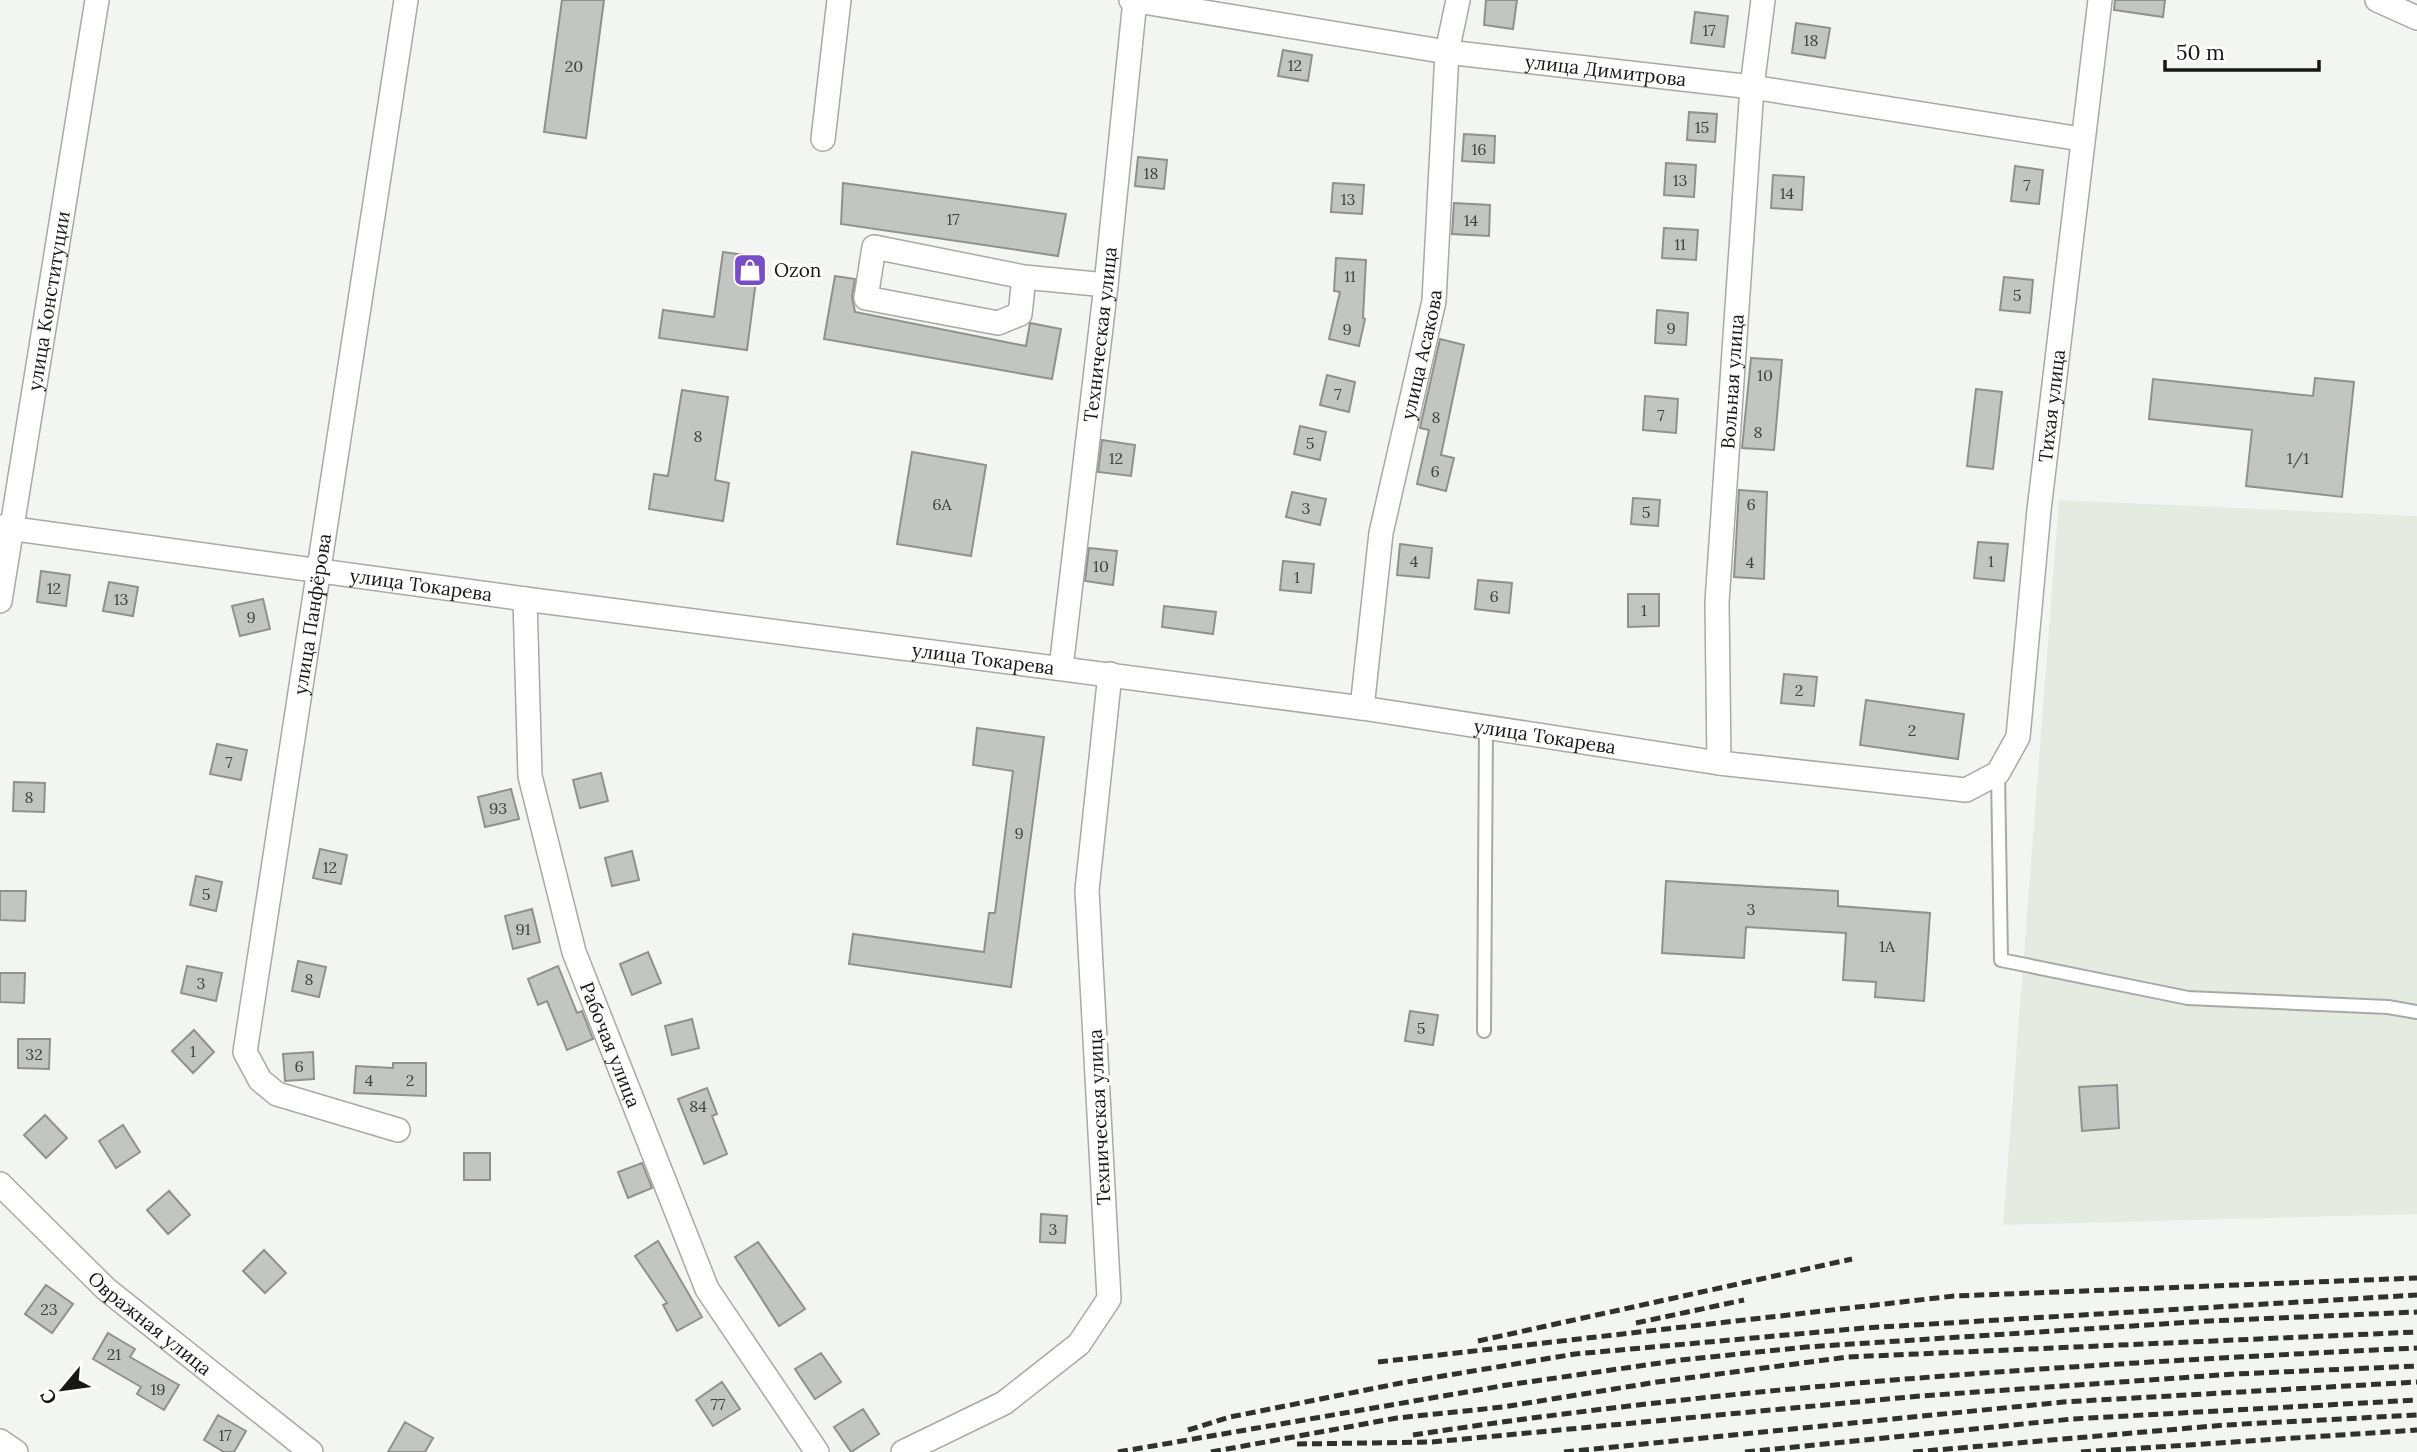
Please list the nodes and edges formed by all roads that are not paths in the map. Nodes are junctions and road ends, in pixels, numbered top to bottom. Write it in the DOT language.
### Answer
graph roads {
  1 [pos="97,0"];
  2 [pos="406,0"];
  3 [pos="839,0"];
  4 [pos="1134,0"];
  5 [pos="1458,0"];
  6 [pos="1763,0"];
  7 [pos="2099,0"];
  8 [pos="2376,0"];
  9 [pos="2417,18"];
  10 [pos="1447,52"];
  11 [pos="1752,87"];
  12 [pos="823,139"];
  13 [pos="2081,139"];
  14 [pos="1024,277"];
  15 [pos="1106,285"];
  16 [pos="5,528"];
  17 [pos="320,571"];
  18 [pos="525,599"];
  19 [pos="0,601"];
  20 [pos="1060,668"];
  21 [pos="1110,674"];
  22 [pos="1363,708"];
  23 [pos="1486,727"];
  24 [pos="1719,763"];
  25 [pos="1998,773"];
  26 [pos="2417,1012"];
  27 [pos="1484,1031"];
  28 [pos="398,1130"];
  29 [pos="0,1184"];
  30 [pos="0,1441"];
  31 [pos="16,1452"];
  32 [pos="311,1452"];
  33 [pos="817,1452"];
  34 [pos="903,1452"];
  1 -- 16 [label="street, улица Конституции"];
  2 -- 17 [label="street, улица Панфёрова"];
  3 -- 12 [label="street"];
  4 -- 10 [label="street, улица Димитрова"];
  4 -- 15 [label="street, Техническая улица"];
  5 -- 10 [label="street, улица Асакова"];
  6 -- 11 [label="street, Вольная улица"];
  7 -- 13 [label="street, Тихая улица"];
  8 -- 9 [label="street"];
  10 -- 11 [label="street, улица Димитрова"];
  10 -- 22 [label="street, улица Асакова"];
  11 -- 13 [label="street, улица Димитрова"];
  11 -- 24 [label="street, Вольная улица"];
  13 -- 25 [label="street, Тихая улица"];
  14 -- 14 [label="street"];
  14 -- 15 [label="street"];
  15 -- 20 [label="street, Техническая улица"];
  16 -- 17 [label="street, улица Токарева"];
  16 -- 19 [label="street, улица Конституции"];
  17 -- 18 [label="street, улица Токарева"];
  17 -- 28 [label="street, улица Панфёрова"];
  18 -- 20 [label="street, улица Токарева"];
  18 -- 33 [label="street, Рабочая улица"];
  20 -- 21 [label="street, улица Токарева"];
  21 -- 22 [label="street, улица Токарева"];
  21 -- 34 [label="street, Техническая улица"];
  22 -- 23 [label="street, улица Токарева"];
  23 -- 24 [label="street, улица Токарева"];
  23 -- 27 [label="lane"];
  24 -- 25 [label="street, улица Токарева"];
  25 -- 26 [label="lane"];
  29 -- 32 [label="street, Овражная улица"];
  30 -- 31 [label="street"];
}
